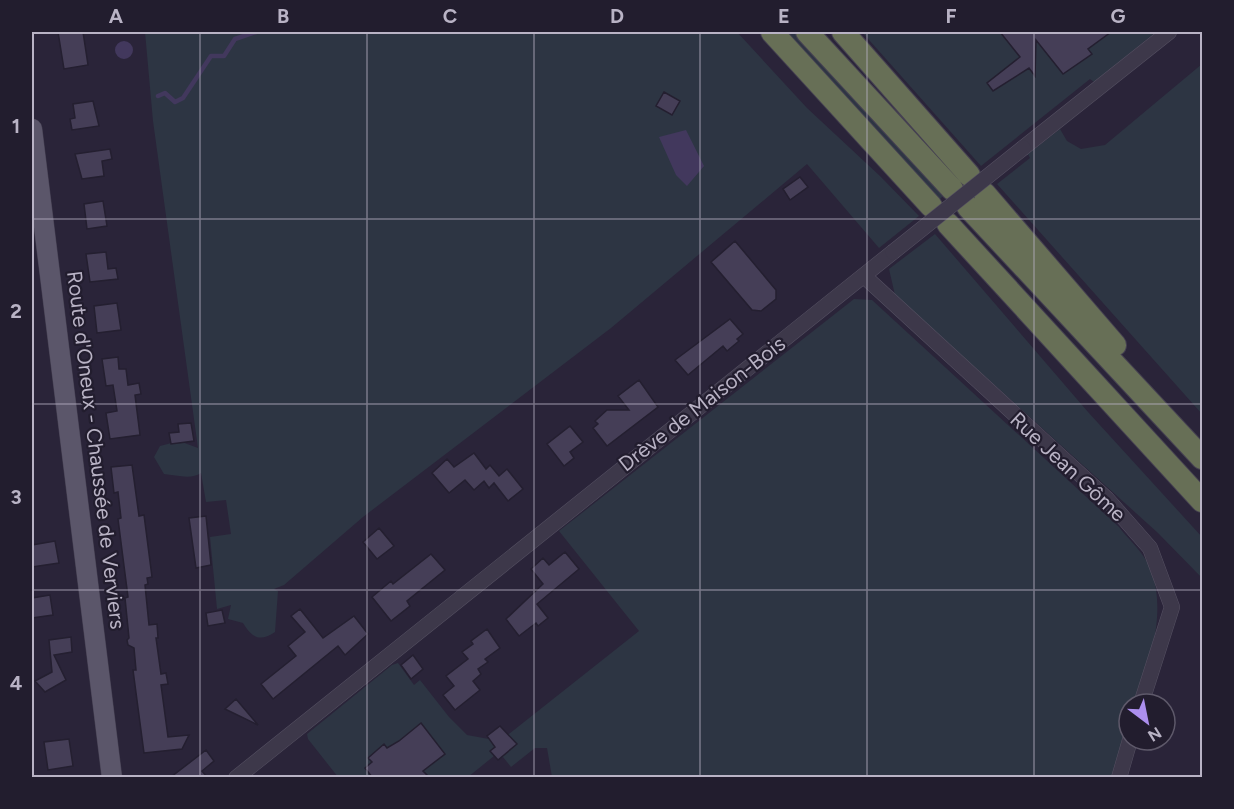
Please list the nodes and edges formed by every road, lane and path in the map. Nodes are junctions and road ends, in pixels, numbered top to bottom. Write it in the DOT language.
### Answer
graph roads {
  1 [pos="756,32"];
  2 [pos="772,32"];
  3 [pos="807,32"];
  4 [pos="843,32"];
  5 [pos="1169,32"];
  6 [pos="32,129"];
  7 [pos="869,138"];
  8 [pos="932,206"];
  9 [pos="948,224"];
  10 [pos="864,276"];
  11 [pos="1203,442"];
  12 [pos="1203,458"];
  13 [pos="1203,501"];
  14 [pos="1146,692"];
  15 [pos="1126,752"];
  16 [pos="112,777"];
  17 [pos="236,777"];
  18 [pos="1119,777"];
  1 -- 7 [label="highway"];
  2 -- 7 [label="highway"];
  3 -- 4 [label="highway"];
  5 -- 10 [label="street, Drève de Maison-Bois, bridge"];
  6 -- 16 [label="main road, Route d'Oneux - Chaussée de Verviers"];
  7 -- 8 [label="highway"];
  9 -- 13 [label="highway"];
  10 -- 14 [label="street, Rue Jean Gôme"];
  10 -- 17 [label="street, Drève de Maison-Bois"];
  11 -- 12 [label="highway"];
  15 -- 18 [label="street"];
}
